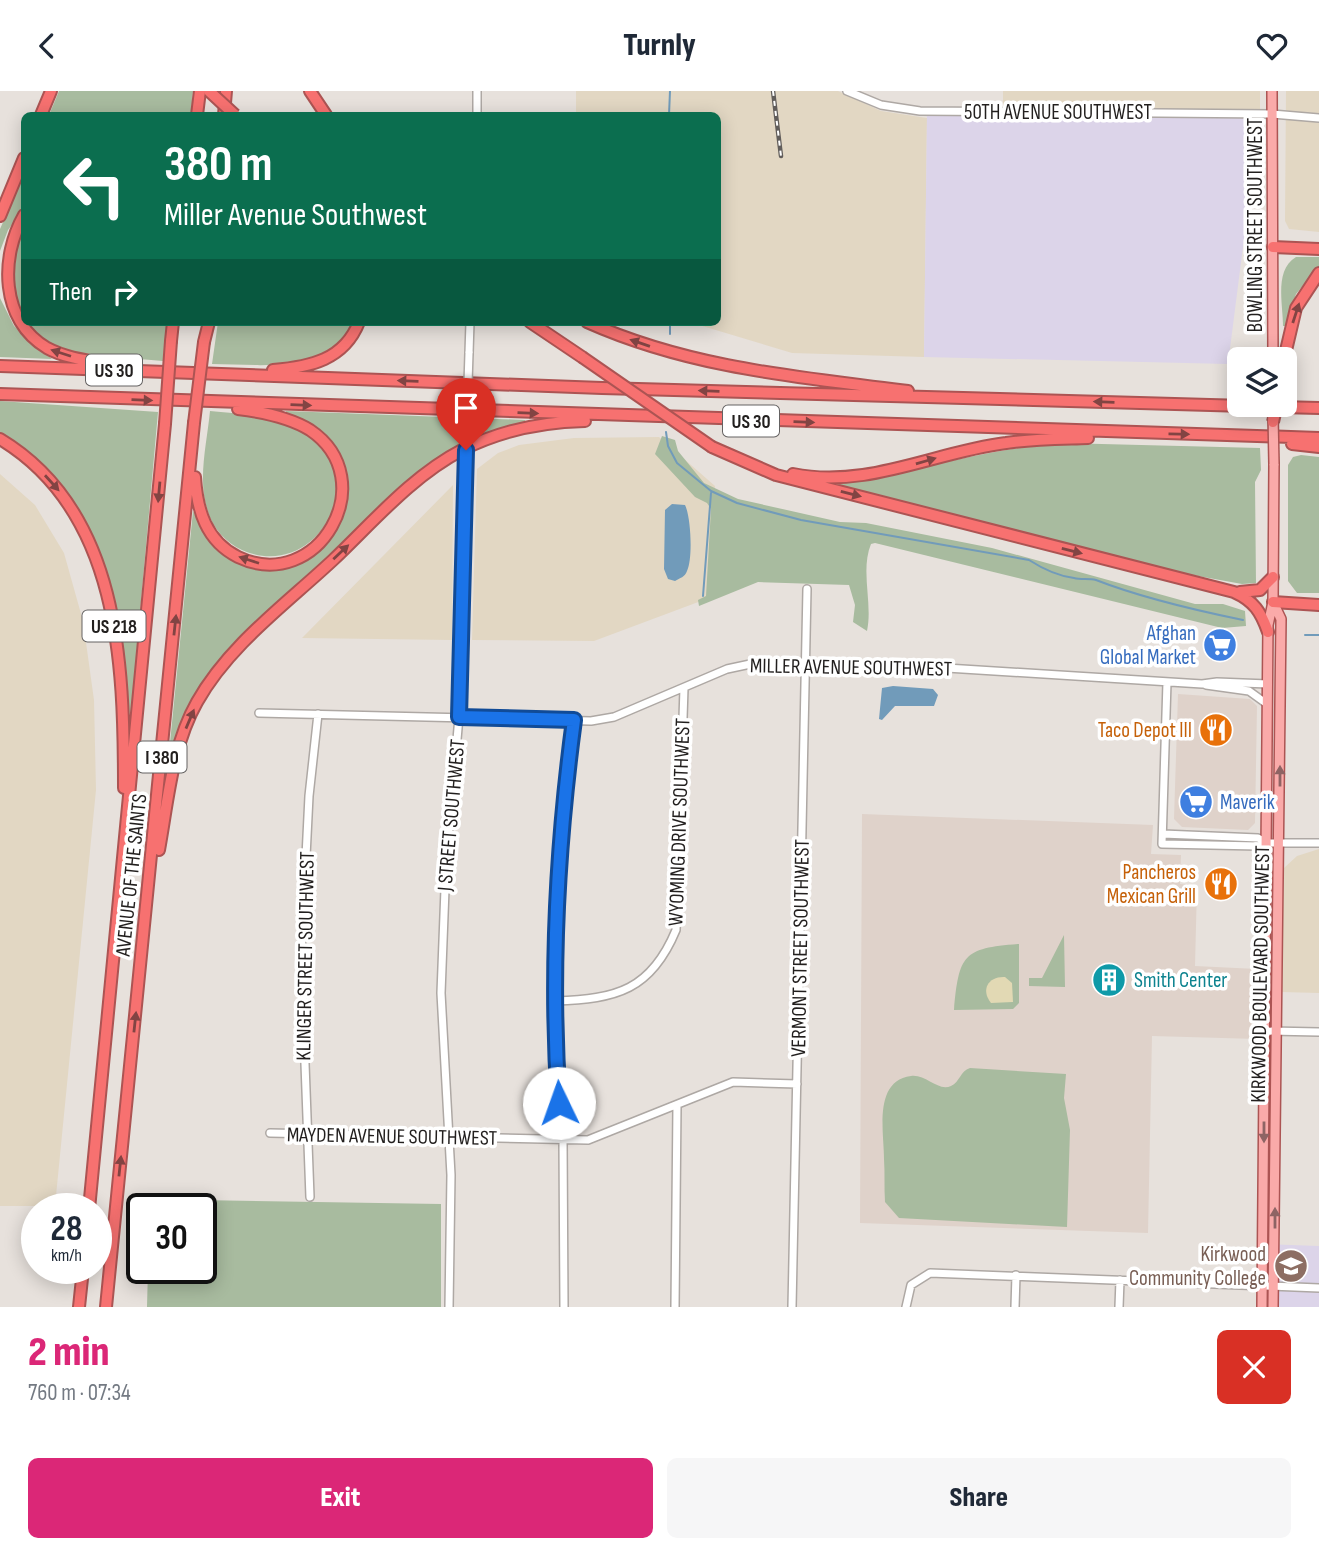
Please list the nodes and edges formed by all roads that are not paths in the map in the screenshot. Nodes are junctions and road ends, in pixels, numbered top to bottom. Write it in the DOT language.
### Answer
graph roads {
  1 [pos="51,91"];
  2 [pos="200,91"];
  3 [pos="209,91"];
  4 [pos="226,91"];
  5 [pos="310,91"];
  6 [pos="477,91"];
  7 [pos="847,91"];
  8 [pos="1272,91"];
  9 [pos="42,112"];
  10 [pos="197,112"];
  11 [pos="224,112"];
  12 [pos="232,112"];
  13 [pos="324,112"];
  14 [pos="477,112"];
  15 [pos="1272,114"];
  16 [pos="1319,118"];
  17 [pos="21,164"];
  18 [pos="0,216"];
  19 [pos="21,219"];
  20 [pos="1319,243"];
  21 [pos="1273,247"];
  22 [pos="1319,249"];
  23 [pos="1319,273"];
  24 [pos="21,326"];
  25 [pos="21,326"];
  26 [pos="172,326"];
  27 [pos="206,326"];
  28 [pos="356,326"];
  29 [pos="470,326"];
  30 [pos="536,326"];
  31 [pos="597,326"];
  32 [pos="1273,347"];
  33 [pos="1287,347"];
  34 [pos="0,366"];
  35 [pos="152,372"];
  36 [pos="229,375"];
  37 [pos="0,394"];
  38 [pos="973,398"];
  39 [pos="184,401"];
  40 [pos="1319,408"];
  41 [pos="1274,417"];
  42 [pos="709,419"];
  43 [pos="1273,422"];
  44 [pos="1156,433"];
  45 [pos="1203,435"];
  46 [pos="1319,438"];
  47 [pos="0,439"];
  48 [pos="193,442"];
  49 [pos="1319,447"];
  50 [pos="763,469"];
  51 [pos="1273,577"];
  52 [pos="807,589"];
  53 [pos="1234,592"];
  54 [pos="1273,602"];
  55 [pos="1319,603"];
  56 [pos="1268,632"];
  57 [pos="806,663"];
  58 [pos="1167,682"];
  59 [pos="1202,684"];
  60 [pos="1268,684"];
  61 [pos="684,688"];
  62 [pos="1267,704"];
  63 [pos="259,713"];
  64 [pos="318,714"];
  65 [pos="1281,715"];
  66 [pos="459,717"];
  67 [pos="574,720"];
  68 [pos="1163,834"];
  69 [pos="1267,843"];
  70 [pos="1319,843"];
  71 [pos="1280,844"];
  72 [pos="123,852"];
  73 [pos="145,929"];
  74 [pos="555,1001"];
  75 [pos="1264,1031"];
  76 [pos="1276,1031"];
  77 [pos="1319,1031"];
  78 [pos="797,1084"];
  79 [pos="677,1105"];
  80 [pos="270,1133"];
  81 [pos="307,1133"];
  82 [pos="448,1137"];
  83 [pos="564,1140"];
  84 [pos="91,1193"];
  85 [pos="310,1197"];
  86 [pos="1016,1275"];
  87 [pos="1120,1280"];
  88 [pos="81,1284"];
  89 [pos="1263,1285"];
  90 [pos="1273,1286"];
  91 [pos="1319,1289"];
  92 [pos="79,1307"];
  93 [pos="106,1307"];
  94 [pos="449,1307"];
  95 [pos="564,1307"];
  96 [pos="675,1307"];
  97 [pos="792,1307"];
  98 [pos="906,1307"];
  99 [pos="1015,1307"];
  100 [pos="1119,1307"];
  101 [pos="1262,1307"];
  102 [pos="1273,1307"];
  1 -- 9 [label="highway"];
  2 -- 10 [label="highway"];
  3 -- 12 [label="highway, bridge"];
  4 -- 11 [label="highway"];
  5 -- 13 [label="highway"];
  6 -- 14 [label="street"];
  7 -- 15 [label="street, 50TH AVENUE SOUTHWEST"];
  8 -- 15 [label="main road, BOWLING STREET SOUTHWEST"];
  15 -- 16 [label="street, 50TH AVENUE SOUTHWEST"];
  15 -- 21 [label="main road, BOWLING STREET SOUTHWEST"];
  17 -- 18 [label="highway"];
  25 -- 19 [label="highway, one-way"];
  20 -- 21 [label="highway"];
  21 -- 22 [label="highway"];
  21 -- 32 [label="main road, BOWLING STREET SOUTHWEST"];
  33 -- 23 [label="highway, one-way"];
  35 -- 24 [label="highway, one-way"];
  26 -- 72 [label="highway, AVENUE OF THE SAINTS / I 380, one-way, bridge"];
  27 -- 48 [label="highway, AVENUE OF THE SAINTS / I 380, bridge"];
  28 -- 36 [label="highway"];
  29 -- 66 [label="street, J STREET SOUTHWEST, bridge"];
  30 -- 50 [label="highway, bridge"];
  38 -- 31 [label="highway, one-way"];
  34 -- 35 [label="highway, US 30"];
  35 -- 36 [label="highway, US 30"];
  38 -- 36 [label="highway, US 30, one-way"];
  37 -- 39 [label="highway, US 30, one-way"];
  40 -- 38 [label="highway, US 30, one-way"];
  39 -- 42 [label="highway, US 30, one-way"];
  39 -- 48 [label="highway, one-way"];
  41 -- 43 [label="highway, bridge"];
  42 -- 44 [label="highway, US 30, one-way"];
  73 -- 42 [label="highway, one-way"];
  43 -- 51 [label="main road, KIRKWOOD BOULEVARD SOUTHWEST, bridge"];
  44 -- 45 [label="highway, US 30, one-way"];
  50 -- 44 [label="highway, one-way"];
  45 -- 46 [label="highway, US 30"];
  45 -- 49 [label="highway"];
  47 -- 72 [label="highway, US 218, one-way"];
  73 -- 48 [label="highway, AVENUE OF THE SAINTS / I 380, one-way"];
  50 -- 53 [label="highway, one-way"];
  51 -- 53 [label="highway"];
  51 -- 54 [label="main road, KIRKWOOD BOULEVARD SOUTHWEST"];
  52 -- 57 [label="street, VERMONT STREET SOUTHWEST"];
  53 -- 56 [label="highway"];
  54 -- 55 [label="highway"];
  54 -- 56 [label="main road, KIRKWOOD BOULEVARD SOUTHWEST"];
  54 -- 65 [label="main road, KIRKWOOD BOULEVARD SOUTHWEST"];
  56 -- 60 [label="main road, KIRKWOOD BOULEVARD SOUTHWEST"];
  57 -- 58 [label="street, MILLER AVENUE SOUTHWEST"];
  57 -- 61 [label="street, MILLER AVENUE SOUTHWEST"];
  57 -- 78 [label="street, VERMONT STREET SOUTHWEST"];
  58 -- 59 [label="street, MILLER AVENUE SOUTHWEST"];
  58 -- 68 [label="street"];
  59 -- 60 [label="street, MILLER AVENUE SOUTHWEST"];
  59 -- 62 [label="street, MILLER AVENUE SOUTHWEST"];
  60 -- 62 [label="main road, KIRKWOOD BOULEVARD SOUTHWEST"];
  60 -- 65 [label="main road"];
  61 -- 67 [label="street, MILLER AVENUE SOUTHWEST"];
  61 -- 74 [label="street, WYOMING DRIVE SOUTHWEST"];
  62 -- 69 [label="main road, KIRKWOOD BOULEVARD SOUTHWEST"];
  63 -- 64 [label="street, MILLER AVENUE SOUTHWEST"];
  64 -- 66 [label="street, MILLER AVENUE SOUTHWEST"];
  64 -- 81 [label="street, KLINGER STREET SOUTHWEST"];
  71 -- 65 [label="main road, KIRKWOOD BOULEVARD SOUTHWEST, one-way"];
  66 -- 67 [label="street, MILLER AVENUE SOUTHWEST"];
  66 -- 82 [label="street, J STREET SOUTHWEST"];
  67 -- 74 [label="street"];
  68 -- 69 [label="street"];
  68 -- 69 [label="street"];
  69 -- 71 [label="street"];
  69 -- 75 [label="main road, KIRKWOOD BOULEVARD SOUTHWEST"];
  70 -- 71 [label="street"];
  71 -- 76 [label="main road, KIRKWOOD BOULEVARD SOUTHWEST"];
  72 -- 84 [label="highway, AVENUE OF THE SAINTS / I 380"];
  93 -- 73 [label="highway, AVENUE OF THE SAINTS / I 380, one-way"];
  74 -- 83 [label="street"];
  75 -- 76 [label="street"];
  75 -- 89 [label="main road, KIRKWOOD BOULEVARD SOUTHWEST, one-way"];
  76 -- 77 [label="street"];
  90 -- 76 [label="main road, KIRKWOOD BOULEVARD SOUTHWEST, one-way"];
  78 -- 79 [label="street, MAYDEN AVENUE SOUTHWEST"];
  78 -- 97 [label="street, VERMONT STREET SOUTHWEST"];
  79 -- 83 [label="street, MAYDEN AVENUE SOUTHWEST"];
  79 -- 96 [label="street"];
  80 -- 81 [label="street, MAYDEN AVENUE SOUTHWEST"];
  81 -- 82 [label="street, MAYDEN AVENUE SOUTHWEST"];
  81 -- 85 [label="street, KLINGER STREET SOUTHWEST"];
  82 -- 83 [label="street, MAYDEN AVENUE SOUTHWEST"];
  82 -- 94 [label="street, J STREET SOUTHWEST"];
  83 -- 95 [label="street"];
  86 -- 87 [label="street"];
  86 -- 98 [label="street"];
  86 -- 99 [label="street"];
  87 -- 89 [label="street"];
  87 -- 100 [label="street"];
  88 -- 92 [label="highway"];
  89 -- 90 [label="street"];
  89 -- 101 [label="main road, KIRKWOOD BOULEVARD SOUTHWEST"];
  90 -- 91 [label="street"];
  90 -- 102 [label="main road, KIRKWOOD BOULEVARD SOUTHWEST"];
}
